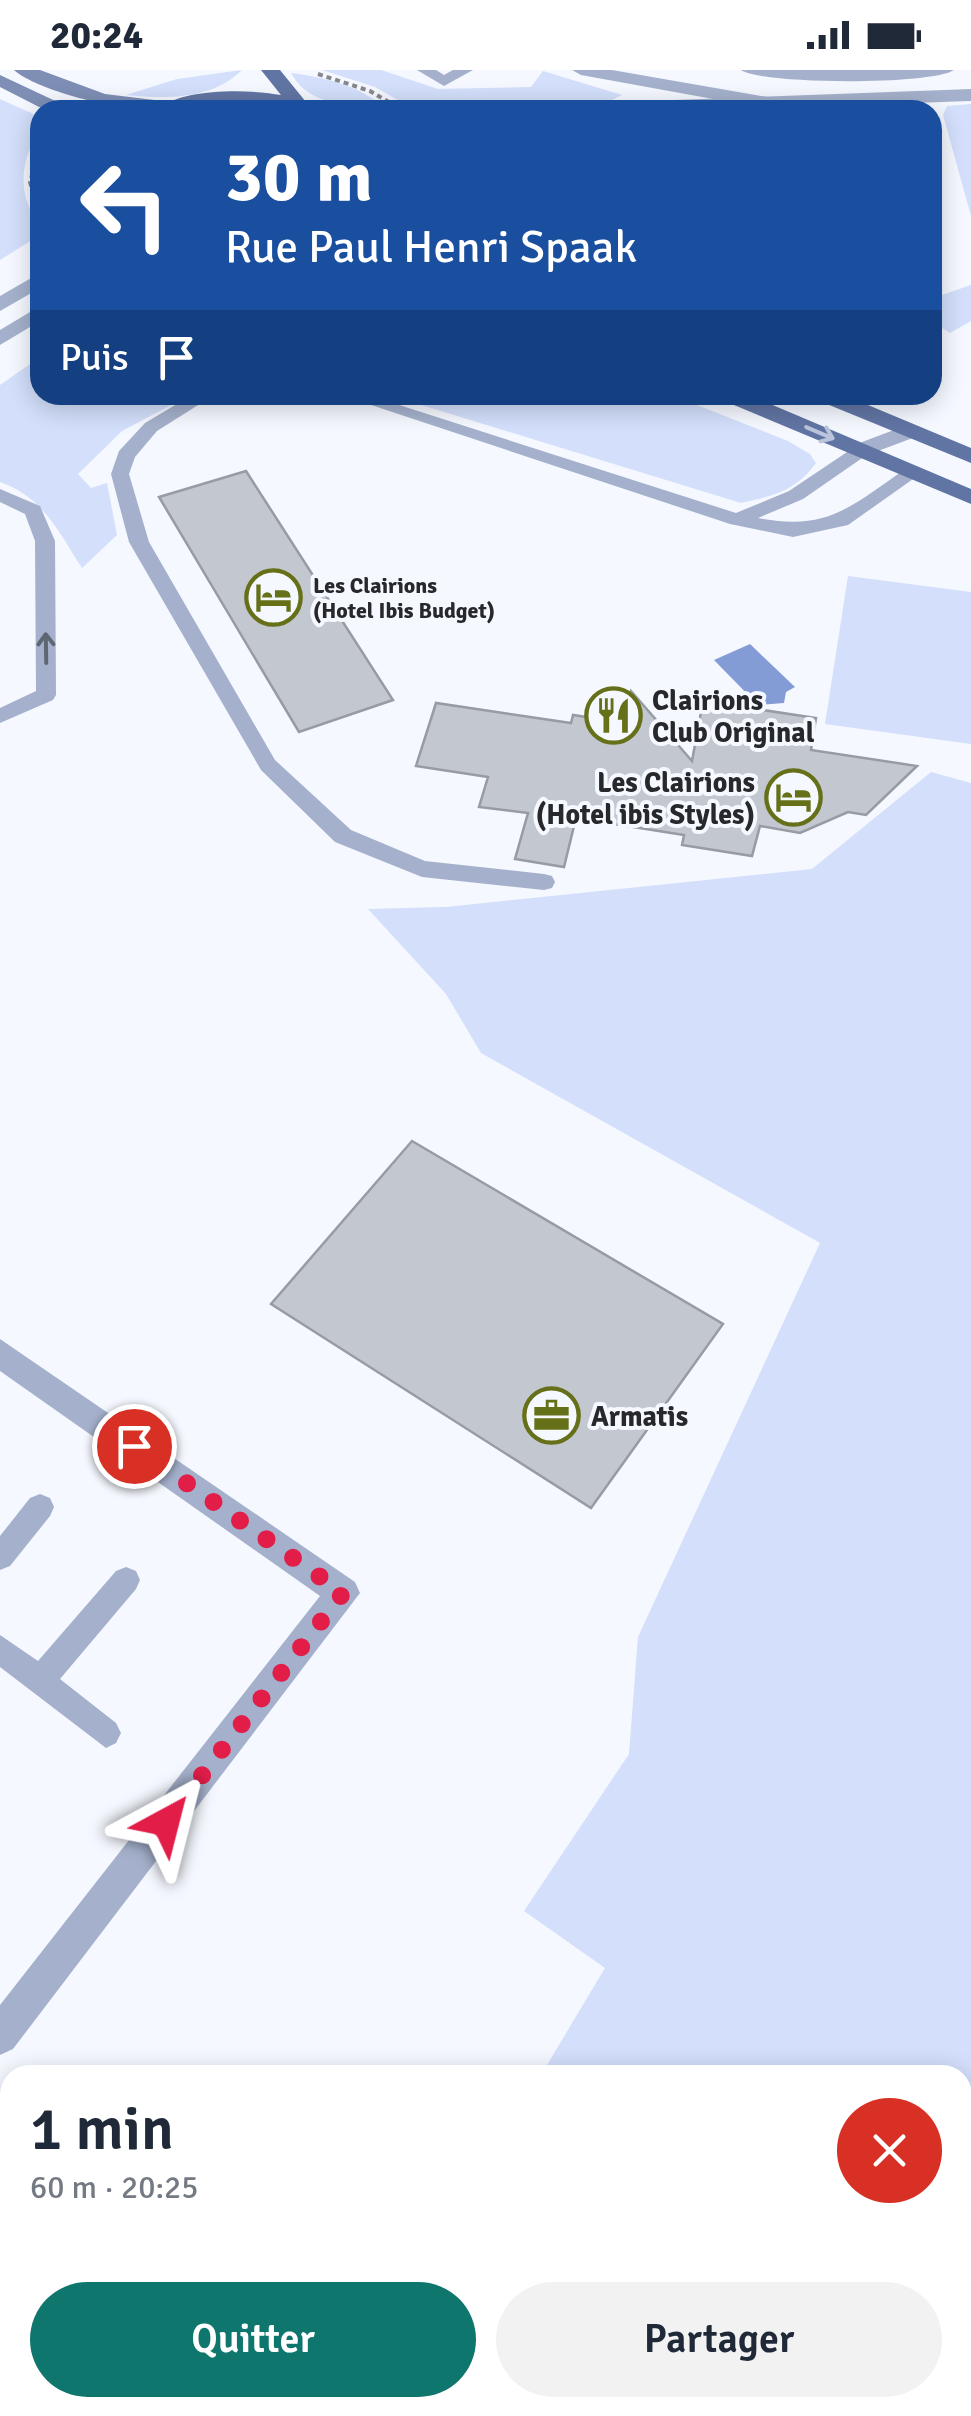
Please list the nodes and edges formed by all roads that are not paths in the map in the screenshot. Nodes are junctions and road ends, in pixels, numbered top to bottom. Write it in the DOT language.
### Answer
graph roads {
  1 [pos="23,70"];
  2 [pos="260,70"];
  3 [pos="270,70"];
  4 [pos="424,70"];
  5 [pos="465,70"];
  6 [pos="581,70"];
  7 [pos="749,70"];
  8 [pos="946,70"];
  9 [pos="0,80"];
  10 [pos="971,95"];
  11 [pos="224,98"];
  12 [pos="40,100"];
  13 [pos="114,100"];
  14 [pos="214,100"];
  15 [pos="273,100"];
  16 [pos="299,100"];
  17 [pos="753,100"];
  18 [pos="863,100"];
  19 [pos="30,286"];
  20 [pos="0,305"];
  21 [pos="30,319"];
  22 [pos="0,339"];
  23 [pos="189,405"];
  24 [pos="381,405"];
  25 [pos="754,405"];
  26 [pos="863,405"];
  27 [pos="910,431"];
  28 [pos="862,450"];
  29 [pos="971,456"];
  30 [pos="914,472"];
  31 [pos="0,495"];
  32 [pos="971,496"];
  33 [pos="737,520"];
  34 [pos="0,716"];
  35 [pos="544,882"];
  36 [pos="0,1354"];
  37 [pos="40,1507"];
  38 [pos="0,1557"];
  39 [pos="126,1580"];
  40 [pos="0,1649"];
  41 [pos="40,1681"];
  42 [pos="106,1733"];
  43 [pos="0,2036"];
  1 -- 13 [label="main road"];
  2 -- 11 [label="main road"];
  3 -- 16 [label="main road"];
  4 -- 5 [label="lane"];
  6 -- 17 [label="street"];
  7 -- 8 [label="lane"];
  9 -- 12 [label="main road"];
  10 -- 18 [label="street"];
  11 -- 14 [label="main road"];
  11 -- 15 [label="main road"];
  19 -- 20 [label="street"];
  21 -- 22 [label="street"];
  23 -- 35 [label="lane"];
  24 -- 33 [label="lane"];
  25 -- 28 [label="main road, one-way"];
  26 -- 27 [label="main road"];
  27 -- 28 [label="street"];
  27 -- 29 [label="main road"];
  28 -- 30 [label="main road"];
  28 -- 33 [label="lane"];
  30 -- 32 [label="main road"];
  30 -- 33 [label="lane"];
  34 -- 31 [label="lane, one-way"];
  36 -- 43 [label="street"];
  37 -- 38 [label="lane"];
  39 -- 41 [label="lane"];
  40 -- 41 [label="lane"];
  41 -- 42 [label="lane"];
}
